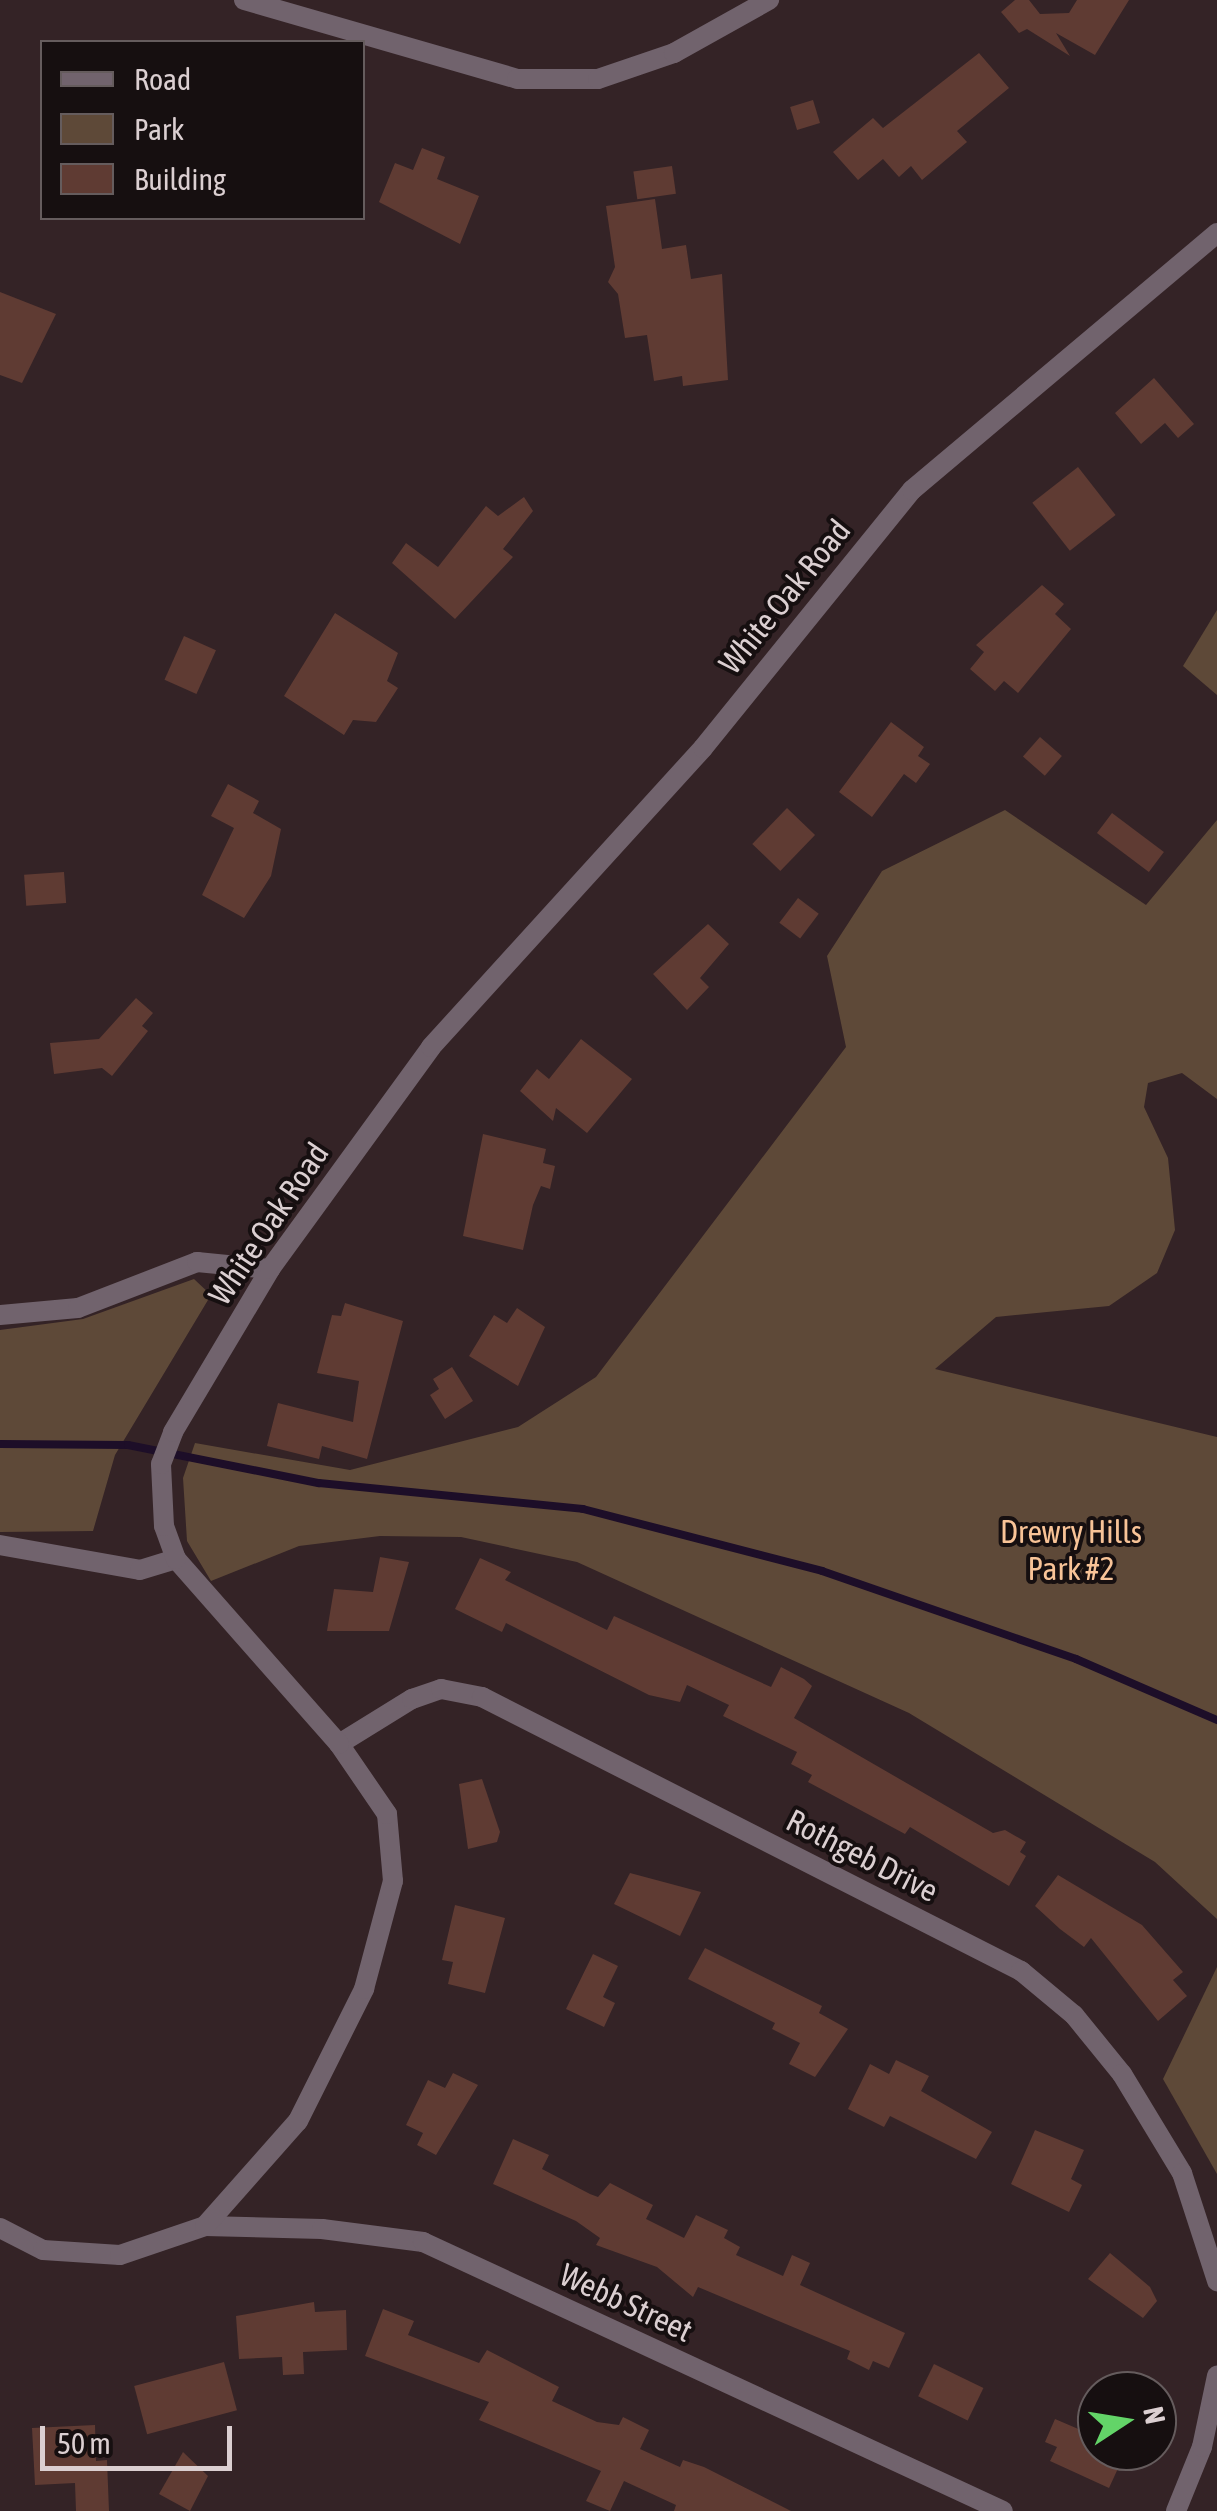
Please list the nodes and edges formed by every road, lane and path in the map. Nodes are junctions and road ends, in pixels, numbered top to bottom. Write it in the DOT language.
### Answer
graph roads {
  1 [pos="244,0"];
  2 [pos="769,0"];
  3 [pos="1217,233"];
  4 [pos="270,1269"];
  5 [pos="0,1315"];
  6 [pos="0,1546"];
  7 [pos="176,1559"];
  8 [pos="340,1744"];
  9 [pos="205,2226"];
  10 [pos="0,2228"];
  11 [pos="1217,2281"];
  12 [pos="1217,2376"];
  13 [pos="1004,2511"];
  14 [pos="1176,2511"];
  1 -- 2 [label="street"];
  3 -- 4 [label="street, White Oak Road"];
  4 -- 5 [label="street"];
  4 -- 7 [label="street, White Oak Road"];
  6 -- 7 [label="street"];
  7 -- 8 [label="street, White Oak Road"];
  8 -- 9 [label="street, White Oak Road"];
  8 -- 11 [label="street, Rothgeb Drive"];
  9 -- 10 [label="street, White Oak Road"];
  9 -- 13 [label="street, Webb Street"];
  12 -- 14 [label="street"];
}
